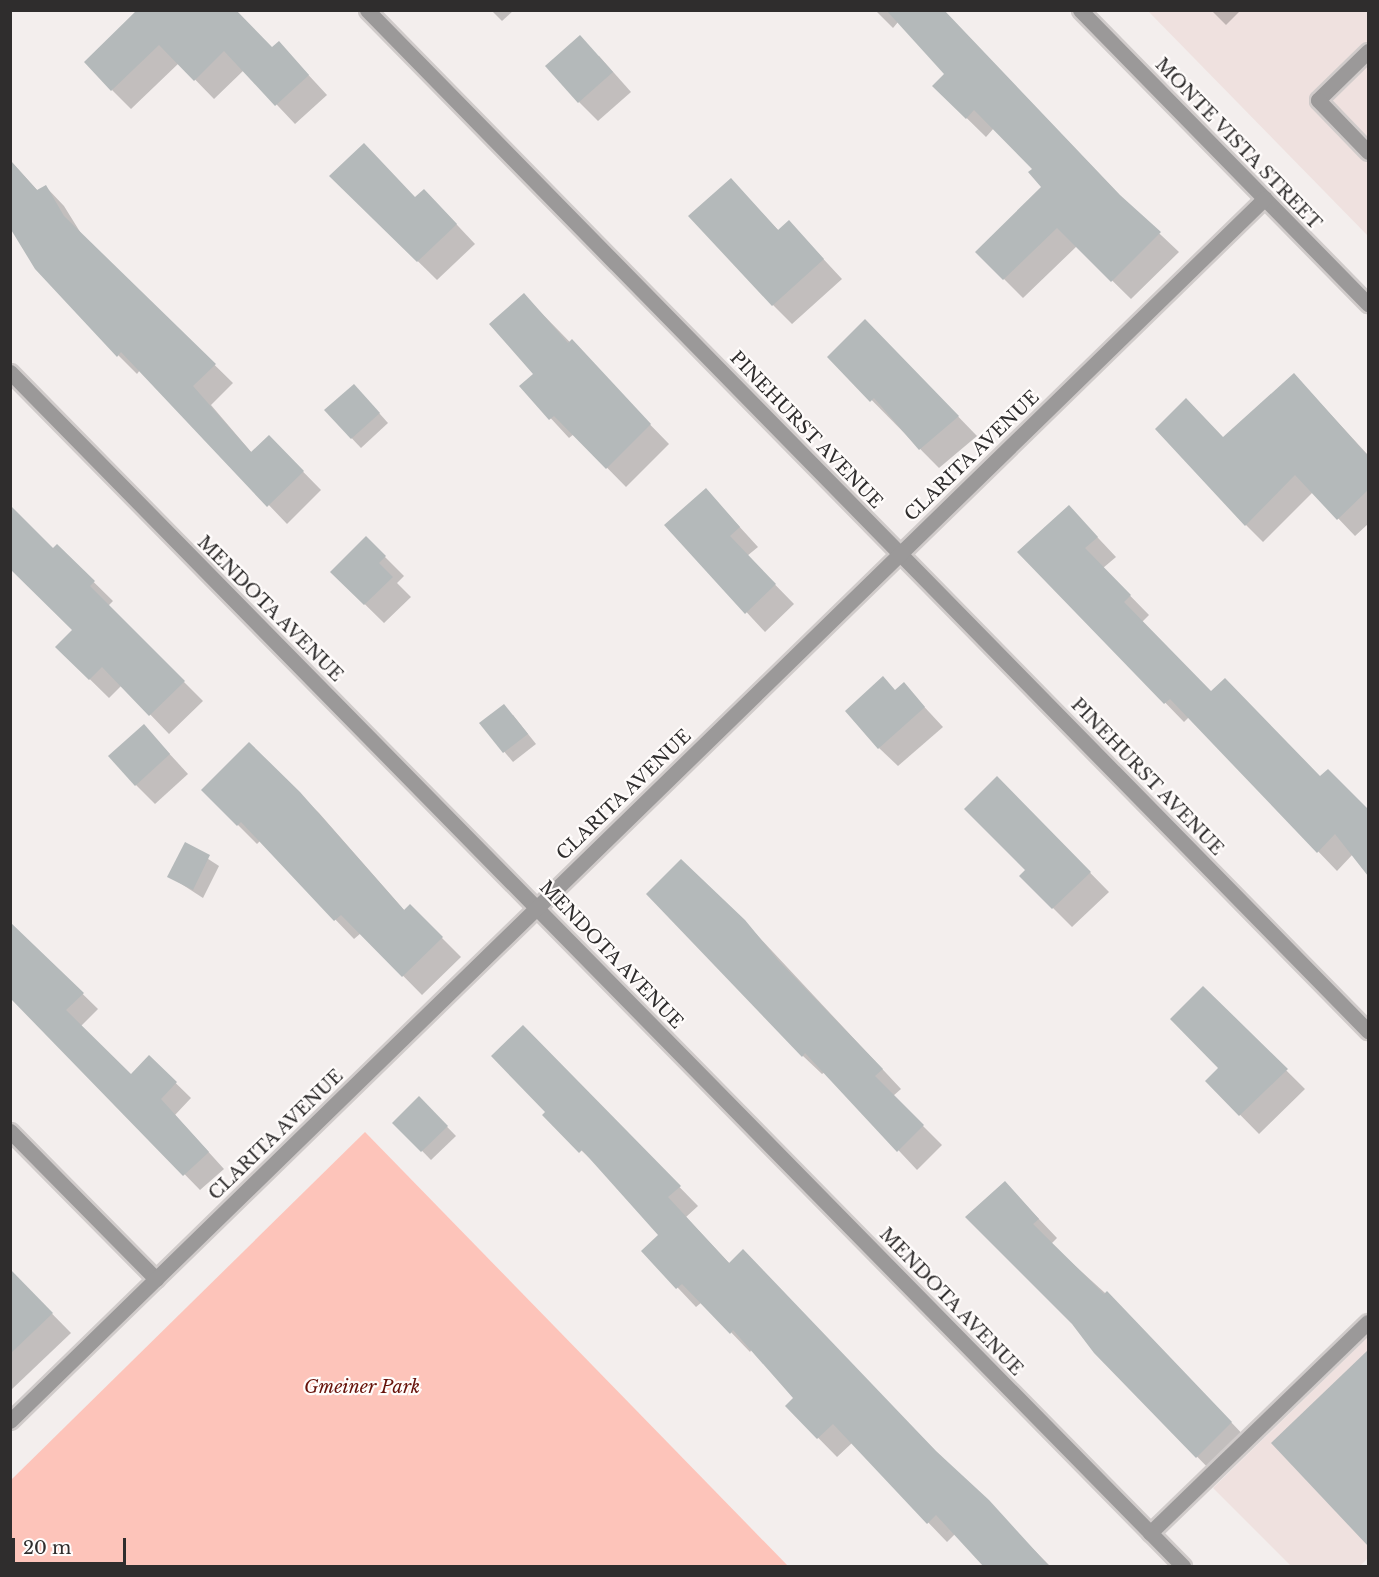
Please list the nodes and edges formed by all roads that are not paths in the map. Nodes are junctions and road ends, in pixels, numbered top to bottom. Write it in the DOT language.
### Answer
graph roads {
  1 [pos="368,10"];
  2 [pos="1080,10"];
  3 [pos="1368,51"];
  4 [pos="1368,152"];
  5 [pos="1264,198"];
  6 [pos="1368,304"];
  7 [pos="10,372"];
  8 [pos="900,553"];
  9 [pos="537,907"];
  10 [pos="1368,1031"];
  11 [pos="10,1131"];
  12 [pos="156,1279"];
  13 [pos="1368,1322"];
  14 [pos="10,1421"];
  15 [pos="1150,1533"];
  16 [pos="1183,1566"];
  1 -- 8 [label="street, PINEHURST AVENUE"];
  2 -- 5 [label="street, MONTE VISTA STREET"];
  3 -- 4 [label="street"];
  5 -- 6 [label="street, MONTE VISTA STREET"];
  5 -- 8 [label="street, CLARITA AVENUE"];
  7 -- 9 [label="street, MENDOTA AVENUE"];
  8 -- 9 [label="street, CLARITA AVENUE"];
  8 -- 10 [label="street, PINEHURST AVENUE"];
  9 -- 12 [label="street, CLARITA AVENUE"];
  9 -- 15 [label="street, MENDOTA AVENUE"];
  11 -- 12 [label="street"];
  12 -- 14 [label="street, CLARITA AVENUE"];
  13 -- 15 [label="street"];
  15 -- 16 [label="street, MENDOTA AVENUE"];
}
